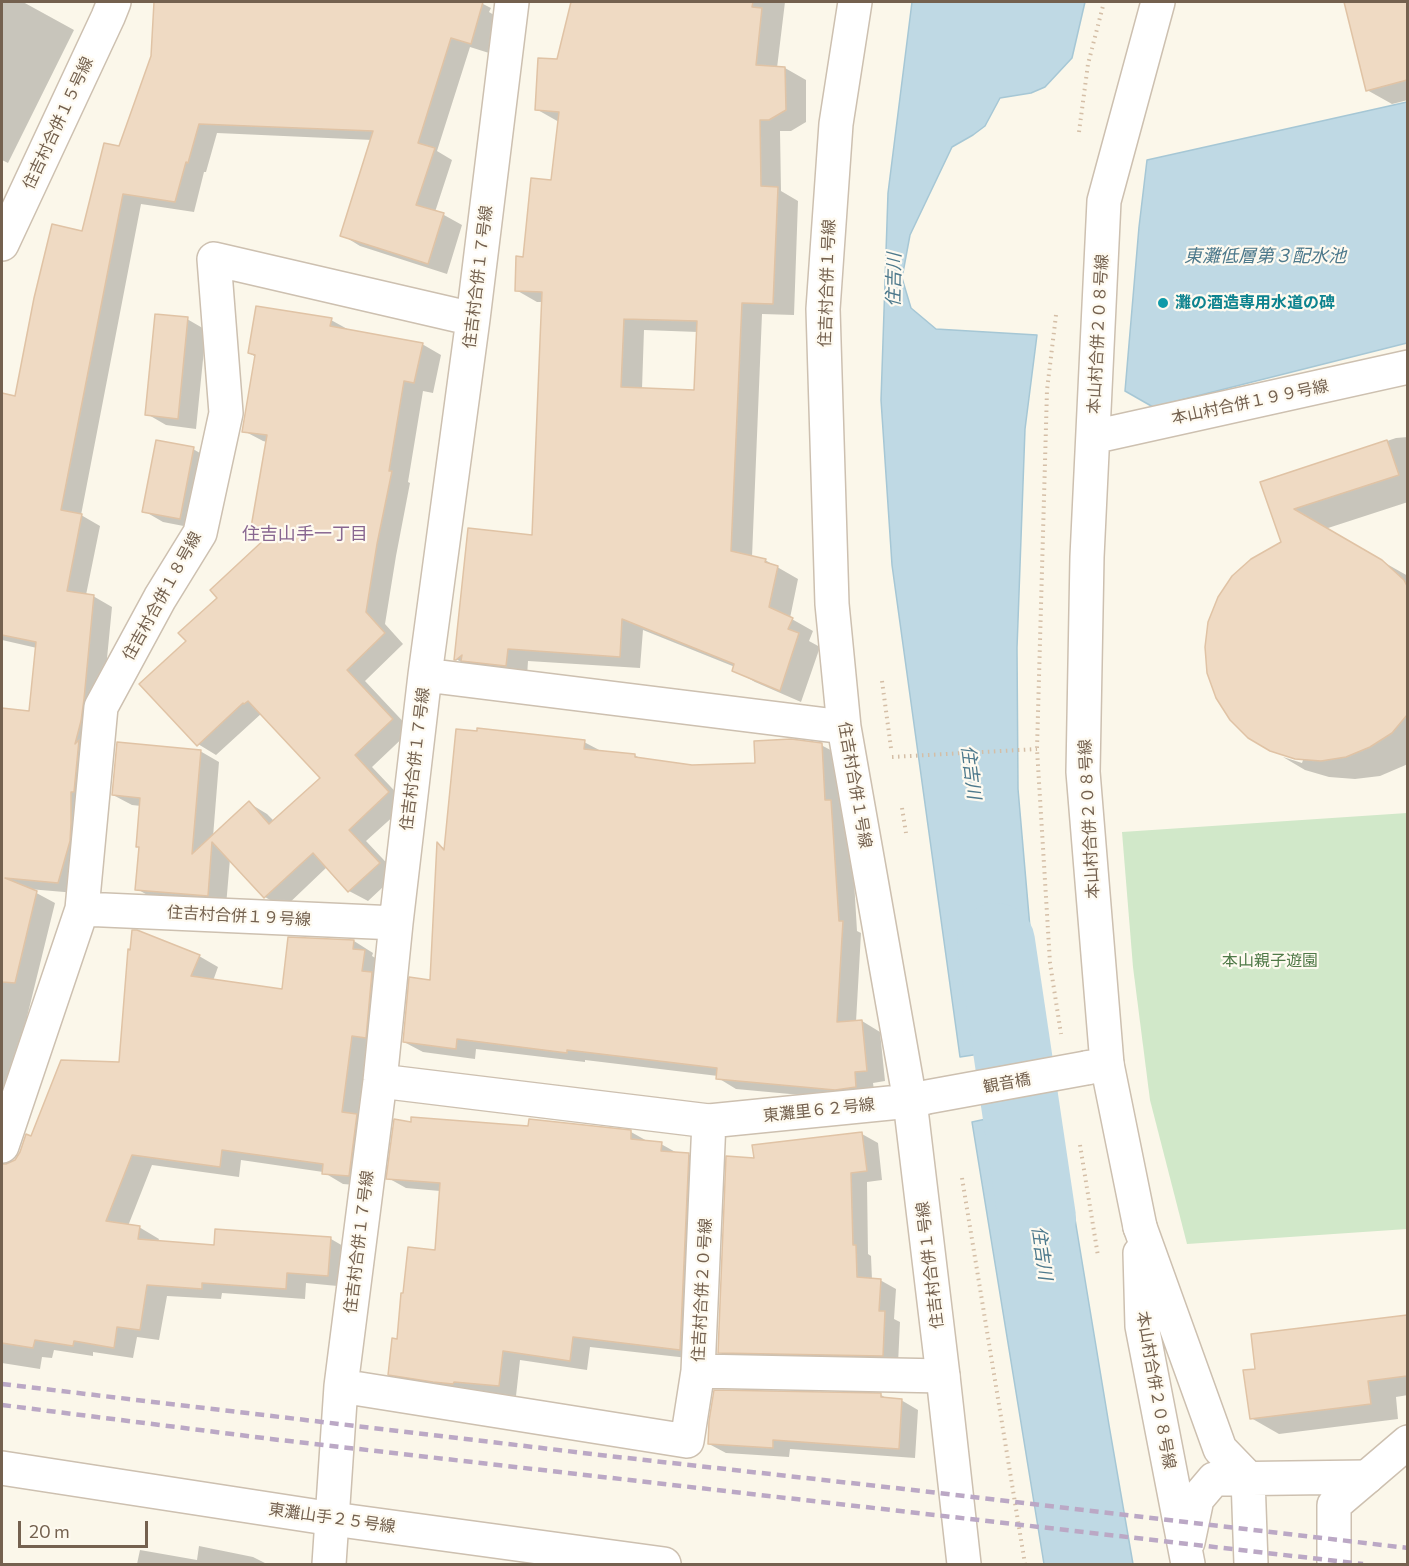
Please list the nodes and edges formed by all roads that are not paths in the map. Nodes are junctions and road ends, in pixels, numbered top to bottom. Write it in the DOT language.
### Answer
graph roads {
  1 [pos="114,2"];
  2 [pos="512,2"];
  3 [pos="855,2"];
  4 [pos="1158,2"];
  5 [pos="2,244"];
  6 [pos="473,319"];
  7 [pos="1407,367"];
  8 [pos="1093,437"];
  9 [pos="425,675"];
  10 [pos="844,727"];
  11 [pos="82,909"];
  12 [pos="396,923"];
  13 [pos="1096,1066"];
  14 [pos="380,1081"];
  15 [pos="919,1099"];
  16 [pos="709,1121"];
  17 [pos="2,1146"];
  18 [pos="1140,1227"];
  19 [pos="698,1371"];
  20 [pos="943,1376"];
  21 [pos="341,1386"];
  22 [pos="1407,1442"];
  23 [pos="2,1468"];
  24 [pos="1367,1477"];
  25 [pos="1248,1478"];
  26 [pos="333,1519"];
  27 [pos="1187,1560"];
  28 [pos="329,1564"];
  29 [pos="664,1564"];
  30 [pos="964,1564"];
  31 [pos="1251,1564"];
  32 [pos="1334,1564"];
  1 -- 5 [label="street, 住吉村合併１５号線"];
  2 -- 6 [label="street, 住吉村合併１７号線"];
  3 -- 10 [label="street, 住吉村合併１号線"];
  4 -- 8 [label="street, 本山村合併２０８号線"];
  6 -- 9 [label="street, 住吉村合併１７号線"];
  6 -- 11 [label="street, 住吉村合併１８号線"];
  7 -- 8 [label="street, 本山村合併１９９号線"];
  8 -- 13 [label="street, 本山村合併２０８号線"];
  9 -- 10 [label="street"];
  9 -- 12 [label="street, 住吉村合併１７号線"];
  10 -- 15 [label="street, 住吉村合併１号線"];
  11 -- 12 [label="street, 住吉村合併１９号線"];
  11 -- 17 [label="street, 住吉村合併１８号線"];
  12 -- 14 [label="street, 住吉村合併１７号線"];
  13 -- 15 [label="street, 観音橋, bridge"];
  13 -- 18 [label="street, 本山村合併２０８号線"];
  14 -- 16 [label="street"];
  14 -- 21 [label="street, 住吉村合併１７号線"];
  15 -- 16 [label="street, 東灘里６２号線"];
  15 -- 20 [label="street, 住吉村合併１号線"];
  16 -- 19 [label="street, 住吉村合併２０号線"];
  18 -- 25 [label="street"];
  18 -- 27 [label="street, 本山村合併２０８号線"];
  19 -- 20 [label="street"];
  19 -- 21 [label="street, 住吉村合併２０号線"];
  20 -- 30 [label="street, 住吉村合併１号線"];
  21 -- 26 [label="street, 住吉村合併１７号線"];
  22 -- 24 [label="street"];
  23 -- 26 [label="street, 東灘山手２５号線"];
  24 -- 25 [label="street"];
  24 -- 32 [label="street"];
  25 -- 27 [label="street"];
  25 -- 31 [label="street"];
  26 -- 28 [label="street, 住吉村合併１７号線"];
  26 -- 29 [label="street, 東灘山手２５号線"];
}
